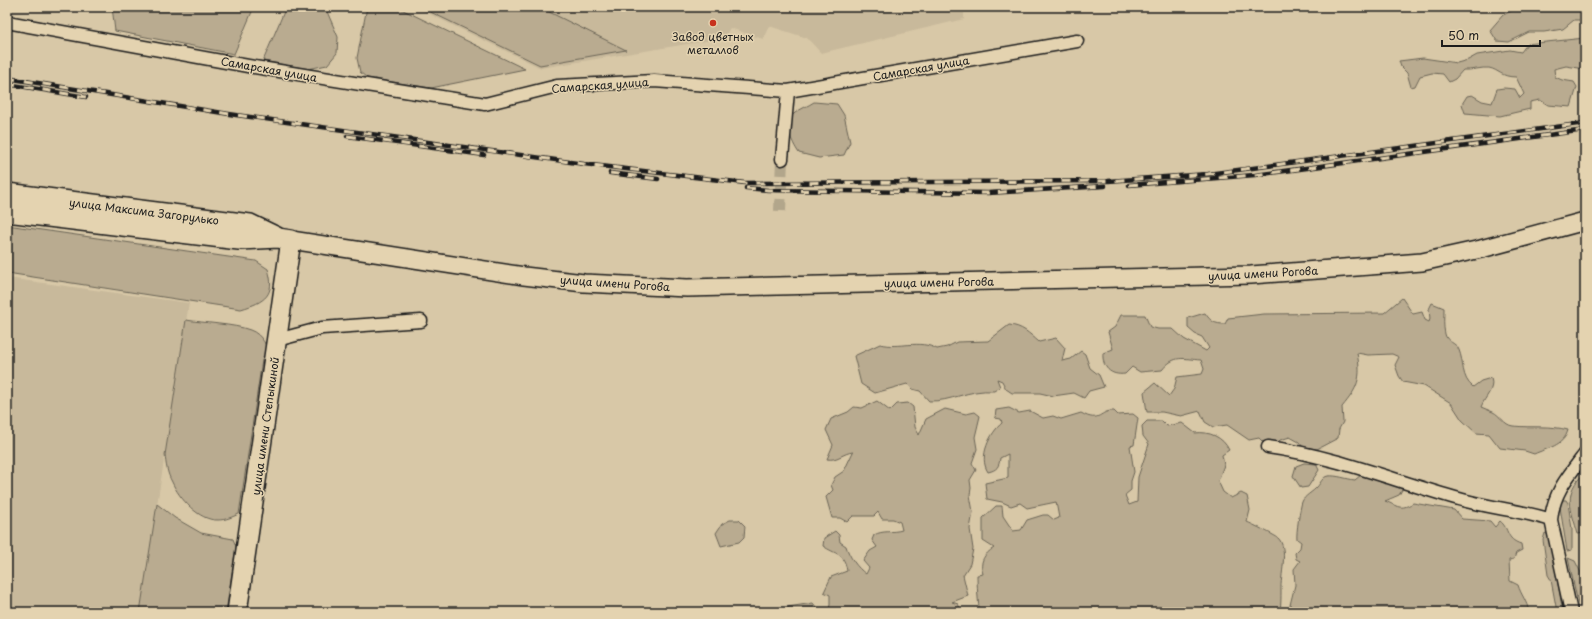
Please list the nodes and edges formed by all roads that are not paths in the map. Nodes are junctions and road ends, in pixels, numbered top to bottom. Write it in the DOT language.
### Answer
graph roads {
  1 [pos="7,22"];
  2 [pos="1077,41"];
  3 [pos="788,91"];
  4 [pos="782,159"];
  5 [pos="7,193"];
  6 [pos="7,212"];
  7 [pos="1585,221"];
  8 [pos="284,239"];
  9 [pos="421,321"];
  10 [pos="277,340"];
  11 [pos="1268,447"];
  12 [pos="1585,454"];
  13 [pos="1551,520"];
  14 [pos="237,612"];
  15 [pos="1571,612"];
  1 -- 3 [label="street, Самарская улица"];
  2 -- 3 [label="street, Самарская улица"];
  3 -- 4 [label="street"];
  5 -- 8 [label="main road, улица Максима Загорулько"];
  6 -- 8 [label="main road, улица Максима Загорулько"];
  7 -- 8 [label="main road, улица имени Рогова"];
  8 -- 10 [label="main road, улица имени Степыкиной"];
  9 -- 10 [label="street"];
  10 -- 14 [label="main road, улица имени Степыкиной"];
  11 -- 13 [label="street"];
  12 -- 13 [label="street"];
  13 -- 15 [label="street"];
}
